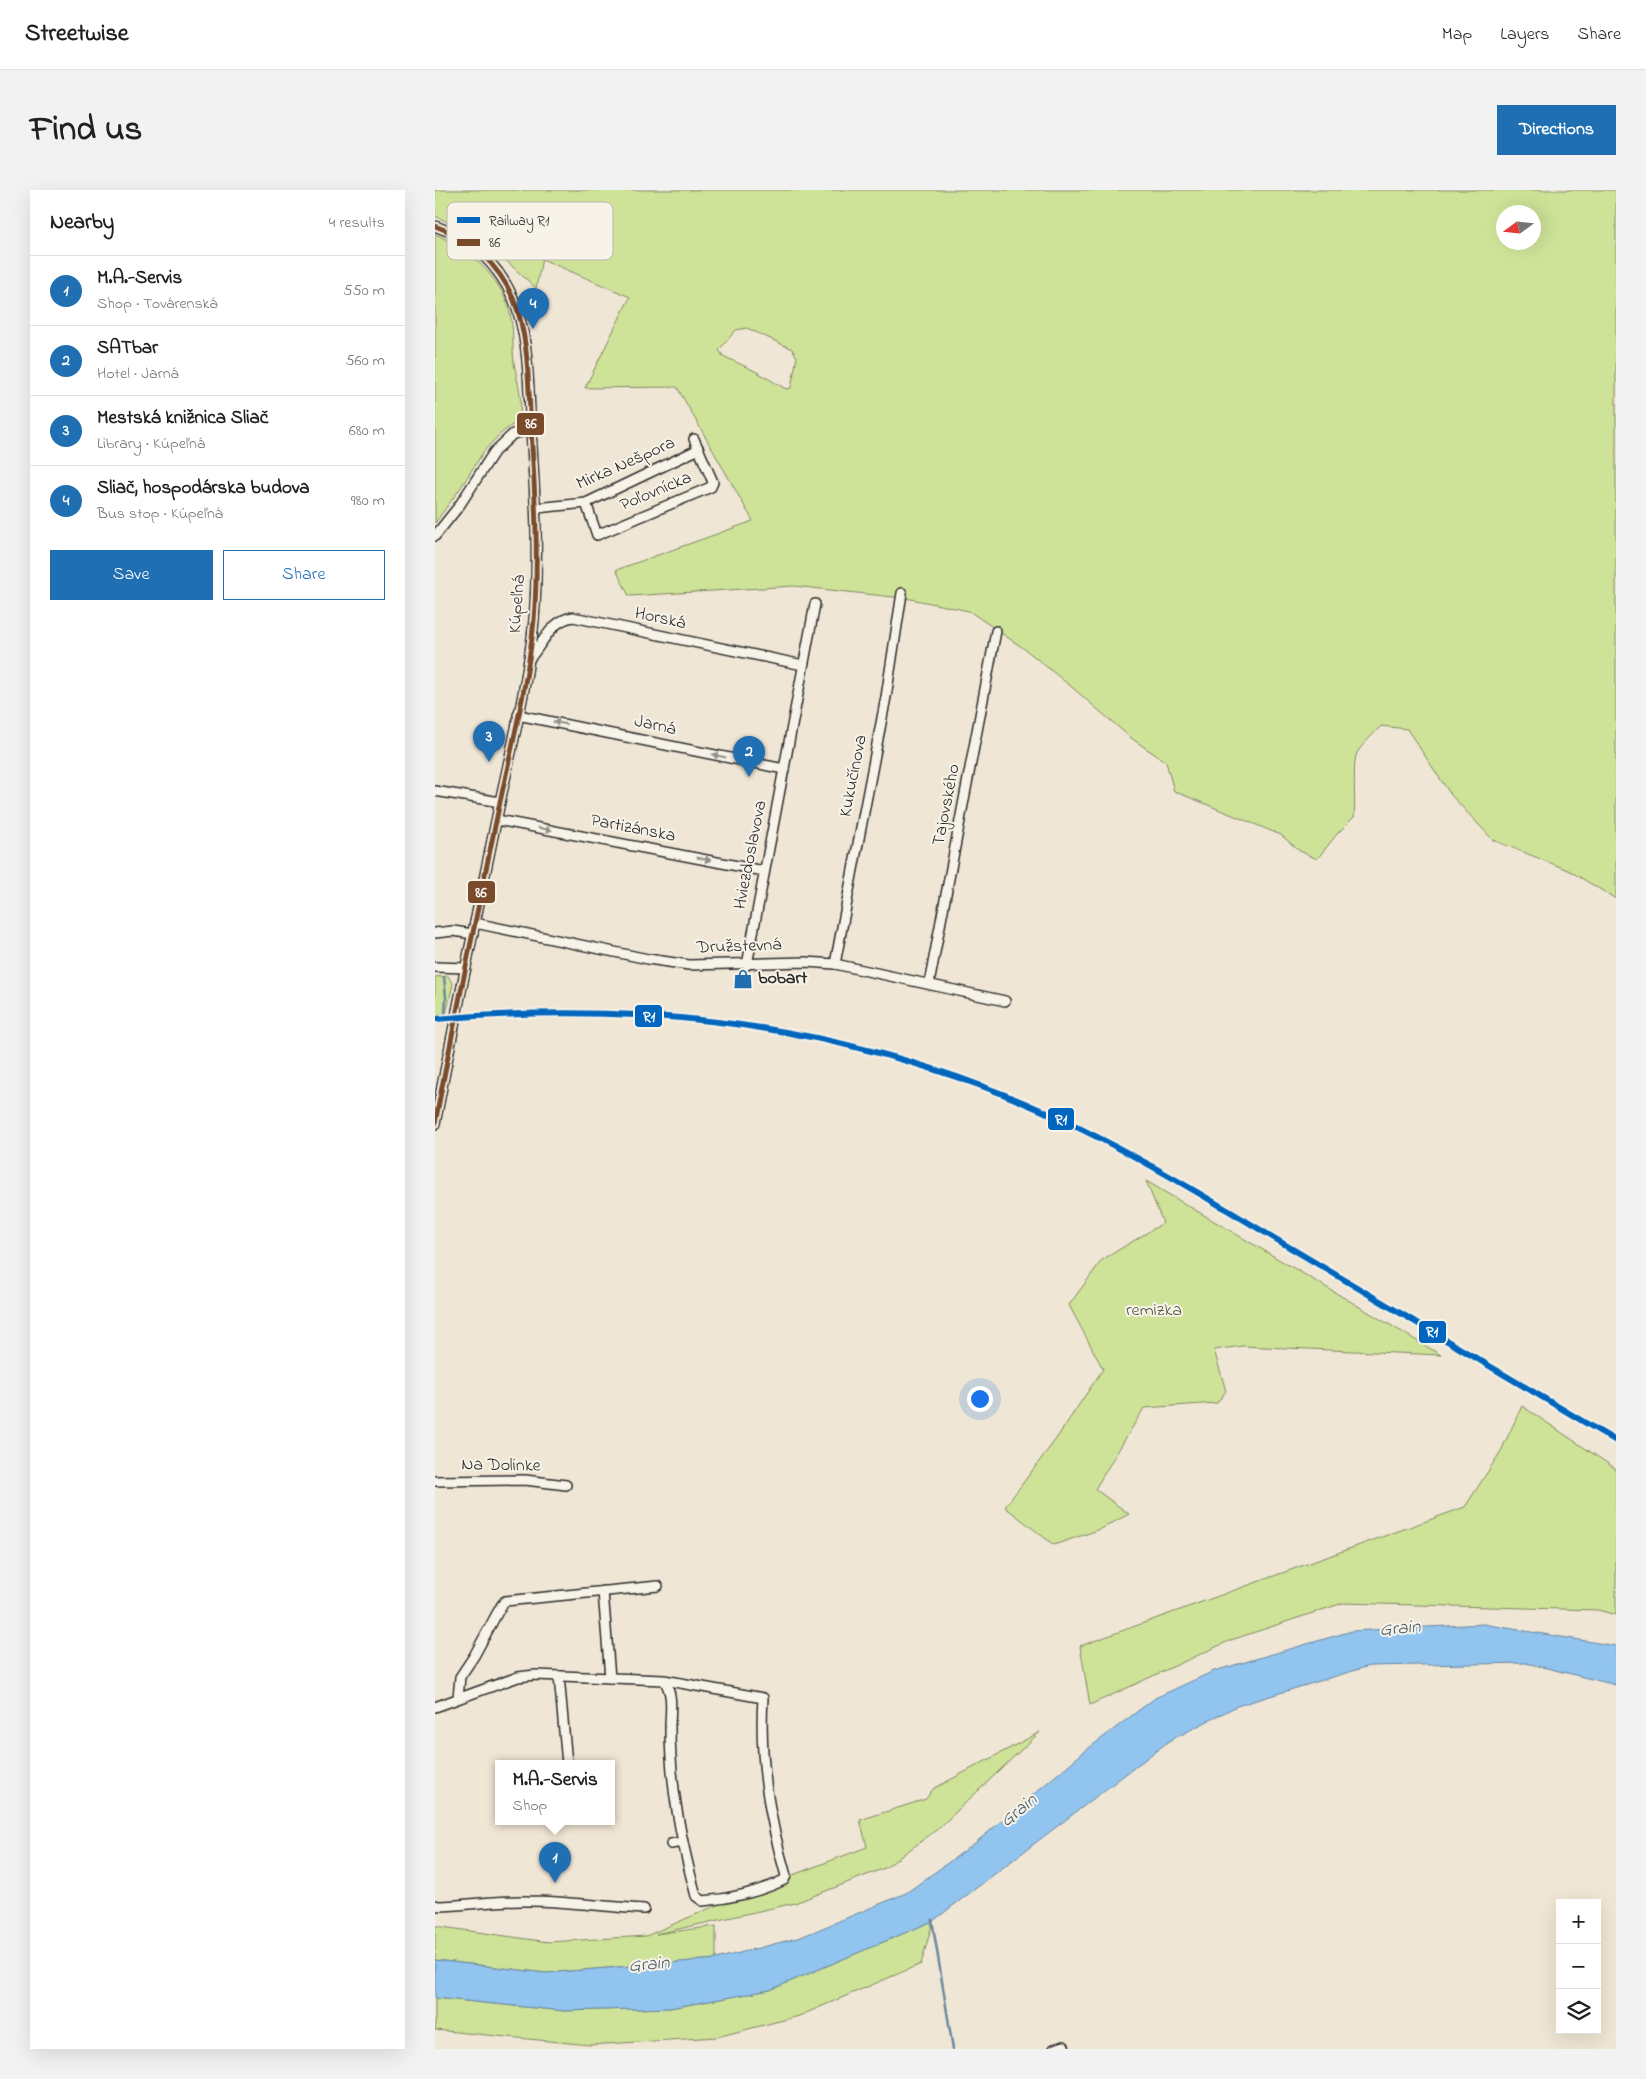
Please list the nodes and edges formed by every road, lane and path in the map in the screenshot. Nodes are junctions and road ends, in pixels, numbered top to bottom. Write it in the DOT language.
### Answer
graph roads {
  1 [pos="435,226"];
  2 [pos="447,231"];
  3 [pos="487,260"];
  4 [pos="531,430"];
  5 [pos="694,439"];
  6 [pos="699,450"];
  7 [pos="586,503"];
  8 [pos="536,508"];
  9 [pos="435,536"];
  10 [pos="903,593"];
  11 [pos="815,604"];
  12 [pos="996,631"];
  13 [pos="529,659"];
  14 [pos="803,665"];
  15 [pos="518,715"];
  16 [pos="784,769"];
  17 [pos="435,791"];
  18 [pos="500,802"];
  19 [pos="497,820"];
  20 [pos="764,871"];
  21 [pos="475,923"];
  22 [pos="435,933"];
  23 [pos="473,934"];
  24 [pos="835,964"];
  25 [pos="747,965"];
  26 [pos="435,966"];
  27 [pos="466,968"];
  28 [pos="929,984"];
  29 [pos="1005,1001"];
  30 [pos="435,1124"];
  31 [pos="435,1482"];
  32 [pos="566,1485"];
  33 [pos="658,1586"];
  34 [pos="603,1592"];
  35 [pos="559,1676"];
  36 [pos="610,1678"];
  37 [pos="664,1680"];
  38 [pos="458,1698"];
  39 [pos="435,1707"];
  40 [pos="567,1760"];
  41 [pos="682,1842"];
  42 [pos="671,1844"];
  43 [pos="435,1905"];
  44 [pos="644,1909"];
  45 [pos="1065,2047"];
  46 [pos="1053,2049"];
  1 -- 2 [label="street, Kúpeľná"];
  3 -- 4 [label="street, Kúpeľná"];
  4 -- 8 [label="street, Kúpeľná"];
  4 -- 9 [label="street"];
  5 -- 6 [label="street, Poľovnícka"];
  6 -- 7 [label="street, Mirka Nešpora"];
  6 -- 7 [label="street, Poľovnícka"];
  7 -- 8 [label="street, Mirka Nešpora"];
  8 -- 13 [label="street, Kúpeľná"];
  10 -- 24 [label="street, Kukučínova"];
  11 -- 14 [label="street, Hviezdoslavova"];
  12 -- 28 [label="street, Tajovského"];
  13 -- 14 [label="street, Horská"];
  13 -- 15 [label="street, Kúpeľná"];
  14 -- 16 [label="street, Hviezdoslavova"];
  16 -- 15 [label="street, Jarná, one-way"];
  15 -- 18 [label="street, Kúpeľná"];
  16 -- 20 [label="street, Hviezdoslavova"];
  17 -- 18 [label="street"];
  18 -- 19 [label="street, Kúpeľná"];
  19 -- 20 [label="street, Partizánska, one-way"];
  19 -- 21 [label="street, Kúpeľná"];
  20 -- 25 [label="street, Hviezdoslavova"];
  21 -- 23 [label="street, Kúpeľná"];
  21 -- 25 [label="street, Družstevná"];
  22 -- 23 [label="street"];
  23 -- 27 [label="street, Kúpeľná"];
  24 -- 25 [label="street, Družstevná"];
  24 -- 28 [label="street, Družstevná"];
  26 -- 27 [label="street"];
  27 -- 30 [label="street, Kúpeľná"];
  28 -- 29 [label="street, Družstevná"];
  31 -- 32 [label="street, Na Dolinke"];
  33 -- 34 [label="street"];
  34 -- 36 [label="street"];
  34 -- 38 [label="street"];
  35 -- 36 [label="street"];
  35 -- 38 [label="street"];
  35 -- 40 [label="street"];
  36 -- 37 [label="street"];
  37 -- 41 [label="street"];
  37 -- 41 [label="street"];
  38 -- 39 [label="street"];
  41 -- 42 [label="street"];
  43 -- 44 [label="street"];
  45 -- 46 [label="street"];
}
